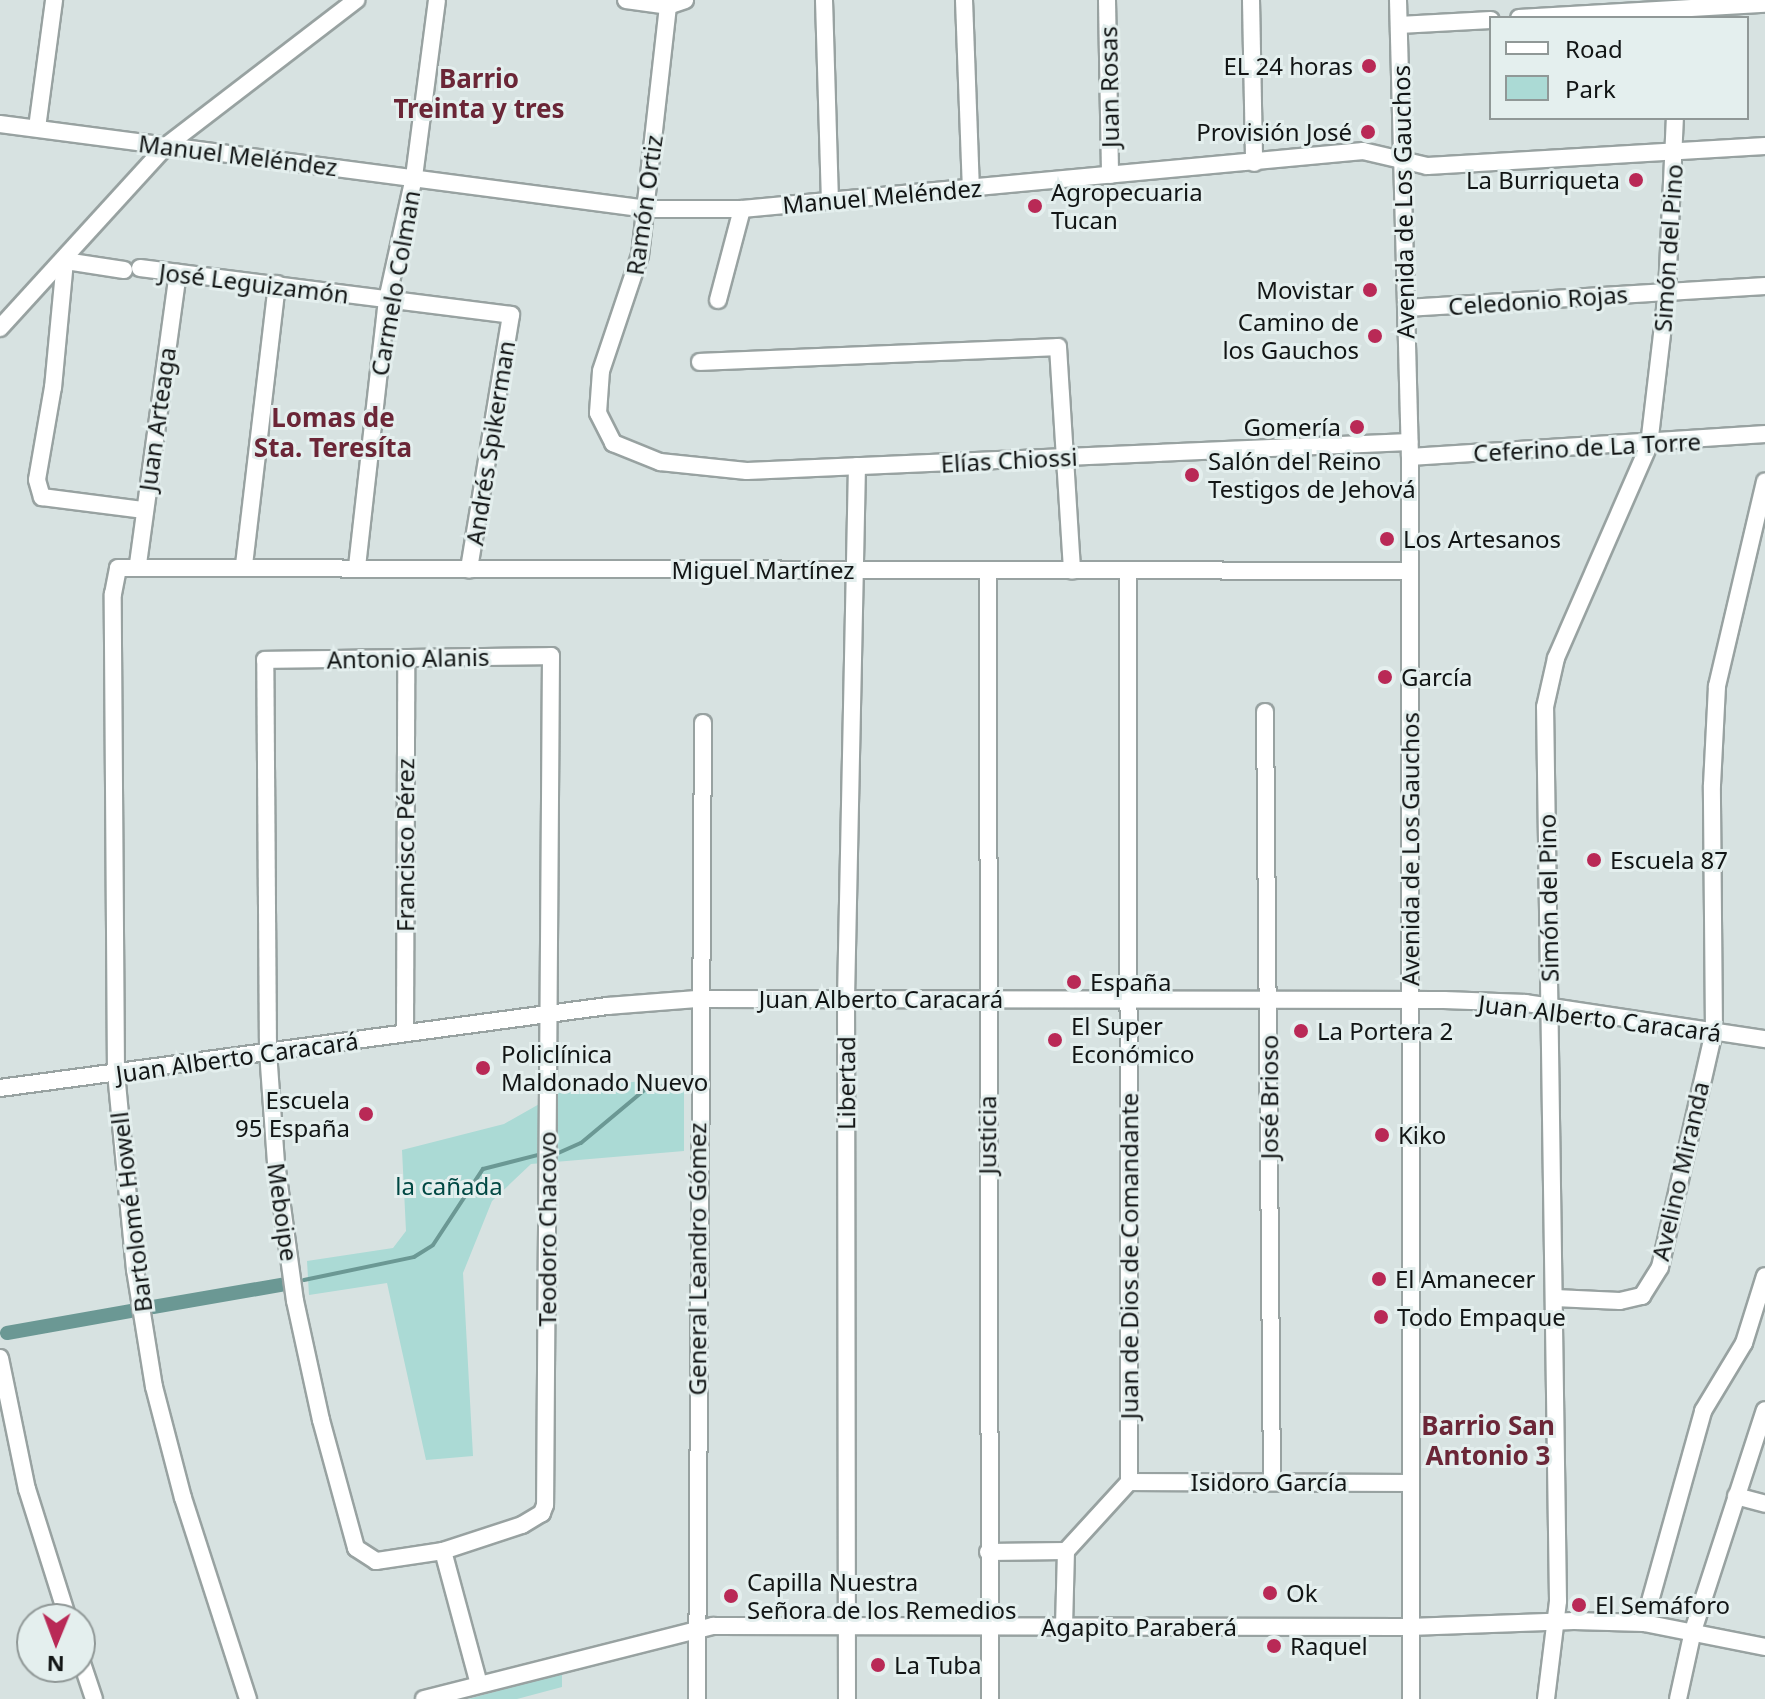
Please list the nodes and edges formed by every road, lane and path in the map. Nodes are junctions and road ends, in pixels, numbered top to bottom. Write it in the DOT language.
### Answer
graph roads {
  1 [pos="54,0"];
  2 [pos="356,0"];
  3 [pos="437,0"];
  4 [pos="626,0"];
  5 [pos="685,0"];
  6 [pos="824,0"];
  7 [pos="964,0"];
  8 [pos="1107,0"];
  9 [pos="1251,0"];
  10 [pos="1398,0"];
  11 [pos="1765,4"];
  12 [pos="668,6"];
  13 [pos="1678,9"];
  14 [pos="1554,16"];
  15 [pos="1489,20"];
  16 [pos="1399,25"];
  17 [pos="1675,120"];
  18 [pos="0,124"];
  19 [pos="37,128"];
  20 [pos="166,146"];
  21 [pos="1765,146"];
  22 [pos="1674,151"];
  23 [pos="1401,160"];
  24 [pos="1254,163"];
  25 [pos="1110,175"];
  26 [pos="414,177"];
  27 [pos="971,188"];
  28 [pos="830,200"];
  29 [pos="647,209"];
  30 [pos="742,209"];
  31 [pos="65,261"];
  32 [pos="178,273"];
  33 [pos="277,284"];
  34 [pos="1765,286"];
  35 [pos="1667,292"];
  36 [pos="387,300"];
  37 [pos="718,300"];
  38 [pos="1406,308"];
  39 [pos="511,315"];
  40 [pos="0,328"];
  41 [pos="700,362"];
  42 [pos="1765,434"];
  43 [pos="613,443"];
  44 [pos="1649,445"];
  45 [pos="1410,449"];
  46 [pos="1062,457"];
  47 [pos="857,466"];
  48 [pos="1765,482"];
  49 [pos="144,510"];
  50 [pos="138,564"];
  51 [pos="244,565"];
  52 [pos="357,567"];
  53 [pos="118,568"];
  54 [pos="469,570"];
  55 [pos="855,570"];
  56 [pos="988,570"];
  57 [pos="1072,571"];
  58 [pos="1128,571"];
  59 [pos="1410,571"];
  60 [pos="551,656"];
  61 [pos="406,658"];
  62 [pos="265,660"];
  63 [pos="1265,712"];
  64 [pos="703,723"];
  65 [pos="986,998"];
  66 [pos="1128,998"];
  67 [pos="1269,998"];
  68 [pos="697,999"];
  69 [pos="846,999"];
  70 [pos="1410,999"];
  71 [pos="1549,1007"];
  72 [pos="547,1014"];
  73 [pos="1714,1032"];
  74 [pos="405,1033"];
  75 [pos="1765,1039"];
  76 [pos="268,1051"];
  77 [pos="116,1074"];
  78 [pos="0,1088"];
  79 [pos="1765,1276"];
  80 [pos="1555,1298"];
  81 [pos="0,1358"];
  82 [pos="1765,1410"];
  83 [pos="1129,1482"];
  84 [pos="1272,1482"];
  85 [pos="1409,1483"];
  86 [pos="1736,1496"];
  87 [pos="1765,1504"];
  88 [pos="443,1551"];
  89 [pos="1066,1551"];
  90 [pos="988,1552"];
  91 [pos="63,1603"];
  92 [pos="1553,1621"];
  93 [pos="1644,1623"];
  94 [pos="847,1627"];
  95 [pos="991,1627"];
  96 [pos="1064,1627"];
  97 [pos="1409,1627"];
  98 [pos="697,1628"];
  99 [pos="1693,1631"];
  100 [pos="1765,1647"];
  101 [pos="479,1684"];
  102 [pos="248,1699"];
  103 [pos="424,1699"];
  104 [pos="697,1699"];
  105 [pos="847,1699"];
  106 [pos="990,1699"];
  107 [pos="1411,1699"];
  108 [pos="1546,1699"];
  109 [pos="1678,1699"];
  1 -- 19 [label="street"];
  2 -- 20 [label="street"];
  3 -- 26 [label="street, Carmelo Colman"];
  4 -- 12 [label="street"];
  5 -- 12 [label="street"];
  6 -- 28 [label="street"];
  7 -- 27 [label="street"];
  8 -- 25 [label="street, Juan Rosas"];
  9 -- 24 [label="street"];
  10 -- 16 [label="street, Avenida de Los Gauchos"];
  11 -- 13 [label="street"];
  12 -- 29 [label="street, Ramón Ortiz"];
  13 -- 14 [label="street"];
  15 -- 16 [label="street"];
  16 -- 23 [label="street, Avenida de Los Gauchos"];
  17 -- 22 [label="street, Simón del Pino"];
  18 -- 19 [label="street, Manuel Meléndez"];
  19 -- 20 [label="street, Manuel Meléndez"];
  20 -- 26 [label="street, Manuel Meléndez"];
  20 -- 31 [label="street"];
  21 -- 22 [label="street, Manuel Meléndez"];
  22 -- 23 [label="street, Manuel Meléndez"];
  22 -- 35 [label="street, Simón del Pino"];
  23 -- 24 [label="street, Manuel Meléndez"];
  23 -- 38 [label="street, Avenida de Los Gauchos"];
  24 -- 25 [label="street, Manuel Meléndez"];
  25 -- 27 [label="street, Manuel Meléndez"];
  26 -- 29 [label="street, Manuel Meléndez"];
  26 -- 36 [label="street, Carmelo Colman"];
  27 -- 28 [label="street, Manuel Meléndez"];
  28 -- 30 [label="street, Manuel Meléndez"];
  29 -- 30 [label="street, Manuel Meléndez"];
  29 -- 43 [label="street, Ramón Ortiz"];
  30 -- 37 [label="street"];
  31 -- 32 [label="street, José Leguizamón"];
  31 -- 40 [label="street"];
  31 -- 49 [label="street"];
  32 -- 33 [label="street, José Leguizamón"];
  32 -- 49 [label="street, Juan Arteaga"];
  33 -- 36 [label="street, José Leguizamón"];
  33 -- 51 [label="street"];
  34 -- 35 [label="street, Celedonio Rojas"];
  35 -- 38 [label="street, Celedonio Rojas"];
  35 -- 44 [label="street, Simón del Pino"];
  36 -- 39 [label="street, José Leguizamón"];
  36 -- 52 [label="street, Carmelo Colman"];
  38 -- 45 [label="street, Avenida de Los Gauchos"];
  39 -- 54 [label="street, Andrés Spikerman"];
  41 -- 46 [label="street"];
  42 -- 44 [label="street, Ceferino de La Torre"];
  43 -- 47 [label="street, Elías Chiossi"];
  44 -- 45 [label="street, Ceferino de La Torre"];
  44 -- 71 [label="street, Simón del Pino"];
  45 -- 46 [label="street, Elías Chiossi"];
  45 -- 59 [label="street, Avenida de Los Gauchos"];
  46 -- 47 [label="street, Elías Chiossi"];
  46 -- 57 [label="street"];
  47 -- 55 [label="street, Libertad"];
  48 -- 73 [label="street, Avelino Miranda"];
  49 -- 50 [label="street, Juan Arteaga"];
  50 -- 51 [label="street, Miguel Martínez"];
  50 -- 53 [label="street, Miguel Martínez"];
  51 -- 52 [label="street, Miguel Martínez"];
  52 -- 54 [label="street, Miguel Martínez"];
  53 -- 77 [label="street, Bartolomé Howell"];
  54 -- 55 [label="street, Miguel Martínez"];
  55 -- 56 [label="street, Miguel Martínez"];
  55 -- 69 [label="street, Libertad"];
  56 -- 57 [label="street, Miguel Martínez"];
  56 -- 65 [label="street, Justicia"];
  57 -- 58 [label="street, Miguel Martínez"];
  58 -- 59 [label="street, Miguel Martínez"];
  58 -- 66 [label="street, Juan de Dios de Comandante"];
  59 -- 70 [label="street, Avenida de Los Gauchos"];
  60 -- 61 [label="street, Antonio Alanis"];
  60 -- 72 [label="street, Teodoro Chacovo"];
  61 -- 62 [label="street, Antonio Alanis"];
  61 -- 74 [label="street, Francisco Pérez"];
  62 -- 76 [label="street, Meboipe"];
  63 -- 67 [label="street, José Brioso"];
  64 -- 68 [label="street, General Leandro Gómez"];
  65 -- 66 [label="street, Juan Alberto Caracará"];
  65 -- 69 [label="street, Juan Alberto Caracará"];
  65 -- 90 [label="street, Justicia"];
  66 -- 67 [label="street, Juan Alberto Caracará"];
  66 -- 83 [label="street, Juan de Dios de Comandante"];
  67 -- 70 [label="street, Juan Alberto Caracará"];
  67 -- 84 [label="street, José Brioso"];
  68 -- 69 [label="street, Juan Alberto Caracará"];
  68 -- 72 [label="street, Juan Alberto Caracará"];
  68 -- 98 [label="street, General Leandro Gómez"];
  69 -- 94 [label="street, Libertad"];
  70 -- 71 [label="street, Juan Alberto Caracará"];
  70 -- 85 [label="street, Avenida de Los Gauchos"];
  71 -- 73 [label="street, Juan Alberto Caracará"];
  71 -- 80 [label="street, Simón del Pino"];
  72 -- 74 [label="street, Juan Alberto Caracará"];
  72 -- 88 [label="street, Teodoro Chacovo"];
  73 -- 75 [label="street, Juan Alberto Caracará"];
  73 -- 80 [label="street, Avelino Miranda"];
  74 -- 76 [label="street, Juan Alberto Caracará"];
  76 -- 77 [label="street, Juan Alberto Caracará"];
  76 -- 88 [label="street, Meboipe"];
  77 -- 78 [label="street, Juan Alberto Caracará"];
  77 -- 102 [label="street, Bartolomé Howell"];
  79 -- 93 [label="street"];
  80 -- 92 [label="street, Simón del Pino"];
  81 -- 91 [label="street"];
  82 -- 86 [label="street"];
  83 -- 84 [label="street, Isidoro García"];
  83 -- 89 [label="street"];
  84 -- 85 [label="street, Isidoro García"];
  85 -- 97 [label="street, Avenida de Los Gauchos"];
  86 -- 87 [label="street"];
  86 -- 99 [label="street"];
  88 -- 101 [label="street"];
  89 -- 90 [label="street"];
  89 -- 96 [label="street"];
  90 -- 95 [label="street, Justicia"];
  92 -- 93 [label="street, Agapito Paraberá"];
  92 -- 97 [label="street, Agapito Paraberá"];
  92 -- 108 [label="street, Simón del Pino"];
  93 -- 99 [label="street, Agapito Paraberá"];
  94 -- 95 [label="street, Agapito Paraberá"];
  94 -- 98 [label="street, Agapito Paraberá"];
  94 -- 105 [label="street, Libertad"];
  95 -- 96 [label="street, Agapito Paraberá"];
  95 -- 106 [label="street, Justicia"];
  96 -- 97 [label="street, Agapito Paraberá"];
  97 -- 107 [label="street, Avenida de Los Gauchos"];
  98 -- 101 [label="street, Agapito Paraberá"];
  98 -- 104 [label="street, General Leandro Gómez"];
  99 -- 100 [label="street, Agapito Paraberá"];
  99 -- 109 [label="street"];
  101 -- 103 [label="street, Agapito Paraberá"];
}
